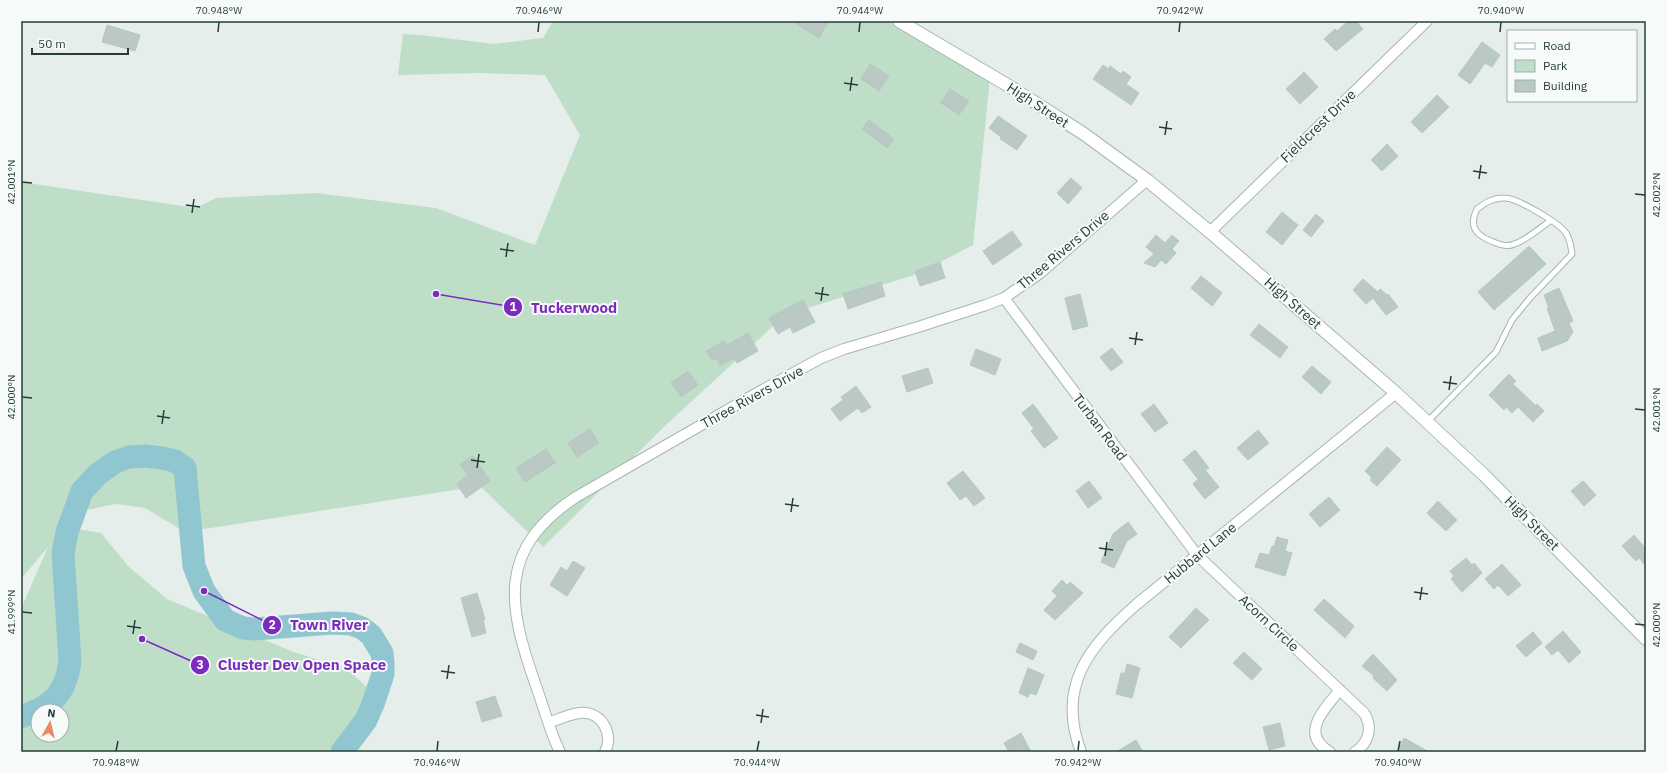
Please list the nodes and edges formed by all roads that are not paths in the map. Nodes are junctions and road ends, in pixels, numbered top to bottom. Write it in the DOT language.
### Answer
graph roads {
  1 [pos="899,21"];
  2 [pos="1427,21"];
  3 [pos="1147,180"];
  4 [pos="1550,221"];
  5 [pos="1210,232"];
  6 [pos="1004,298"];
  7 [pos="1396,392"];
  8 [pos="1427,422"];
  9 [pos="1197,555"];
  10 [pos="1646,639"];
  11 [pos="1340,690"];
  12 [pos="549,723"];
  13 [pos="560,752"];
  14 [pos="606,752"];
  15 [pos="1081,752"];
  16 [pos="1330,752"];
  17 [pos="1355,752"];
  1 -- 3 [label="street, High Street"];
  2 -- 5 [label="street, Fieldcrest Drive"];
  3 -- 5 [label="street, High Street"];
  3 -- 6 [label="street, Three Rivers Drive"];
  4 -- 4 [label="lane"];
  4 -- 8 [label="lane"];
  5 -- 7 [label="street, High Street"];
  6 -- 9 [label="street, Turban Road"];
  6 -- 12 [label="street, Three Rivers Drive"];
  7 -- 8 [label="street, High Street"];
  7 -- 9 [label="street, Hubbard Lane"];
  8 -- 10 [label="street, High Street"];
  9 -- 11 [label="street, Acorn Circle"];
  9 -- 15 [label="street, Hubbard Lane"];
  11 -- 16 [label="street"];
  11 -- 17 [label="street, Acorn Circle"];
  12 -- 13 [label="street, Three Rivers Drive"];
  12 -- 14 [label="street"];
}
